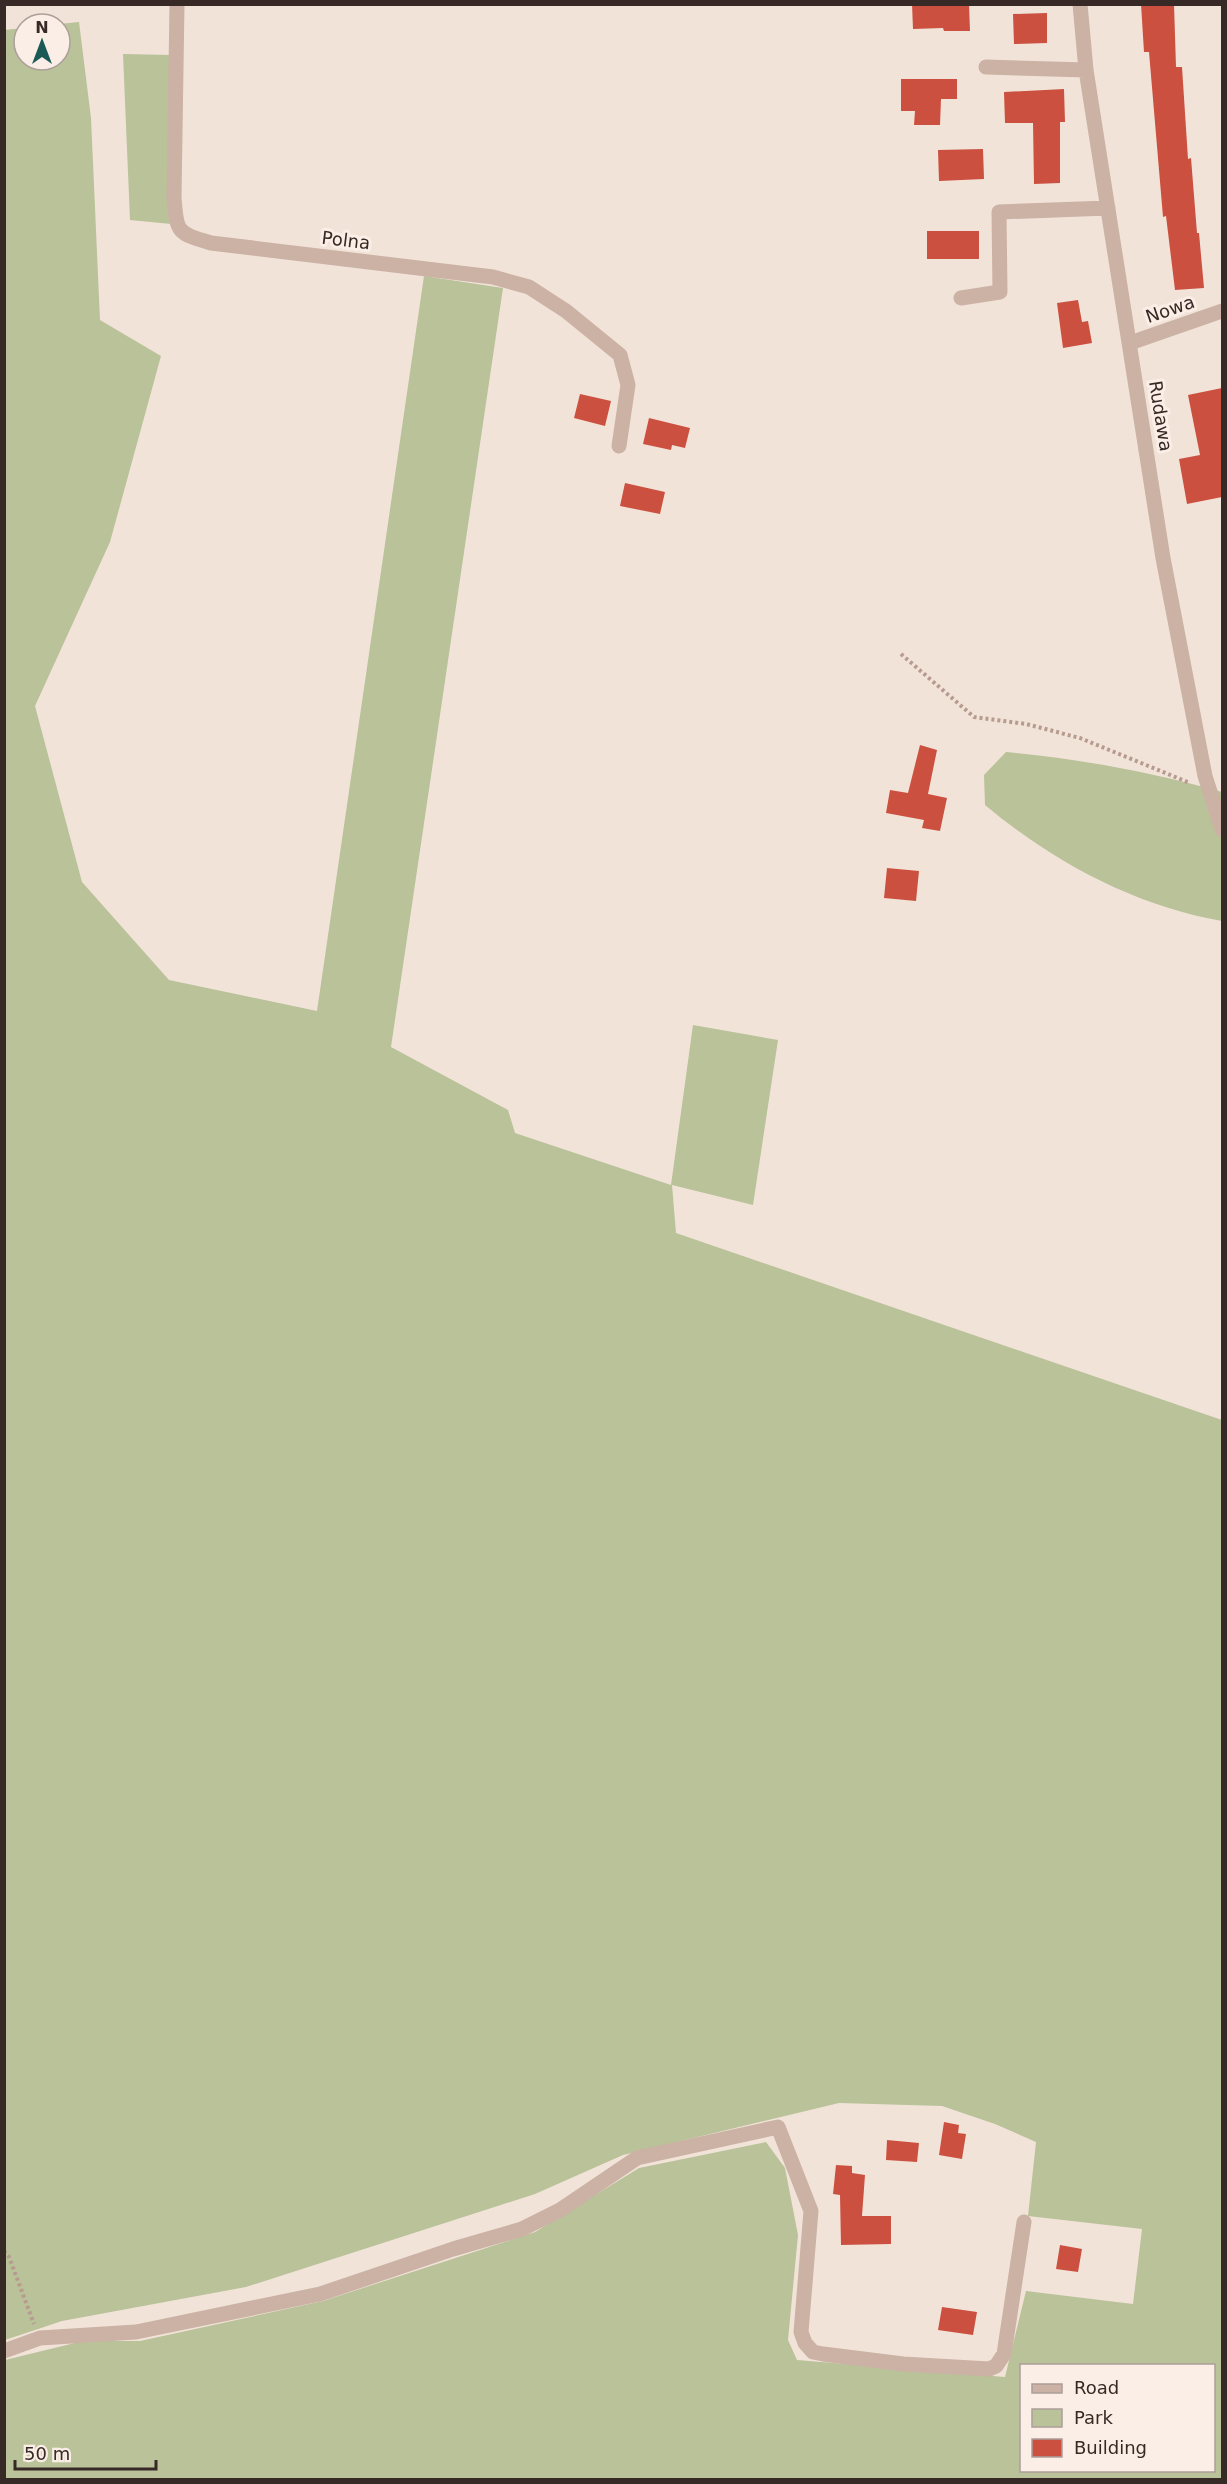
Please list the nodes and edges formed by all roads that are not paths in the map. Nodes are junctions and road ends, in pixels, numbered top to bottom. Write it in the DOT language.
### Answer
graph roads {
  1 [pos="177,4"];
  2 [pos="1080,4"];
  3 [pos="986,68"];
  4 [pos="1086,70"];
  5 [pos="1108,208"];
  6 [pos="961,298"];
  7 [pos="1222,310"];
  8 [pos="1130,343"];
  9 [pos="619,446"];
  10 [pos="1222,829"];
  11 [pos="1024,2222"];
  12 [pos="4,2351"];
  1 -- 9 [label="street, Polna"];
  2 -- 4 [label="street, Rudawa"];
  3 -- 4 [label="street"];
  4 -- 5 [label="street, Rudawa"];
  5 -- 6 [label="street"];
  5 -- 8 [label="street, Rudawa"];
  7 -- 8 [label="street, Nowa"];
  8 -- 10 [label="street, Rudawa"];
  11 -- 12 [label="street"];
}
